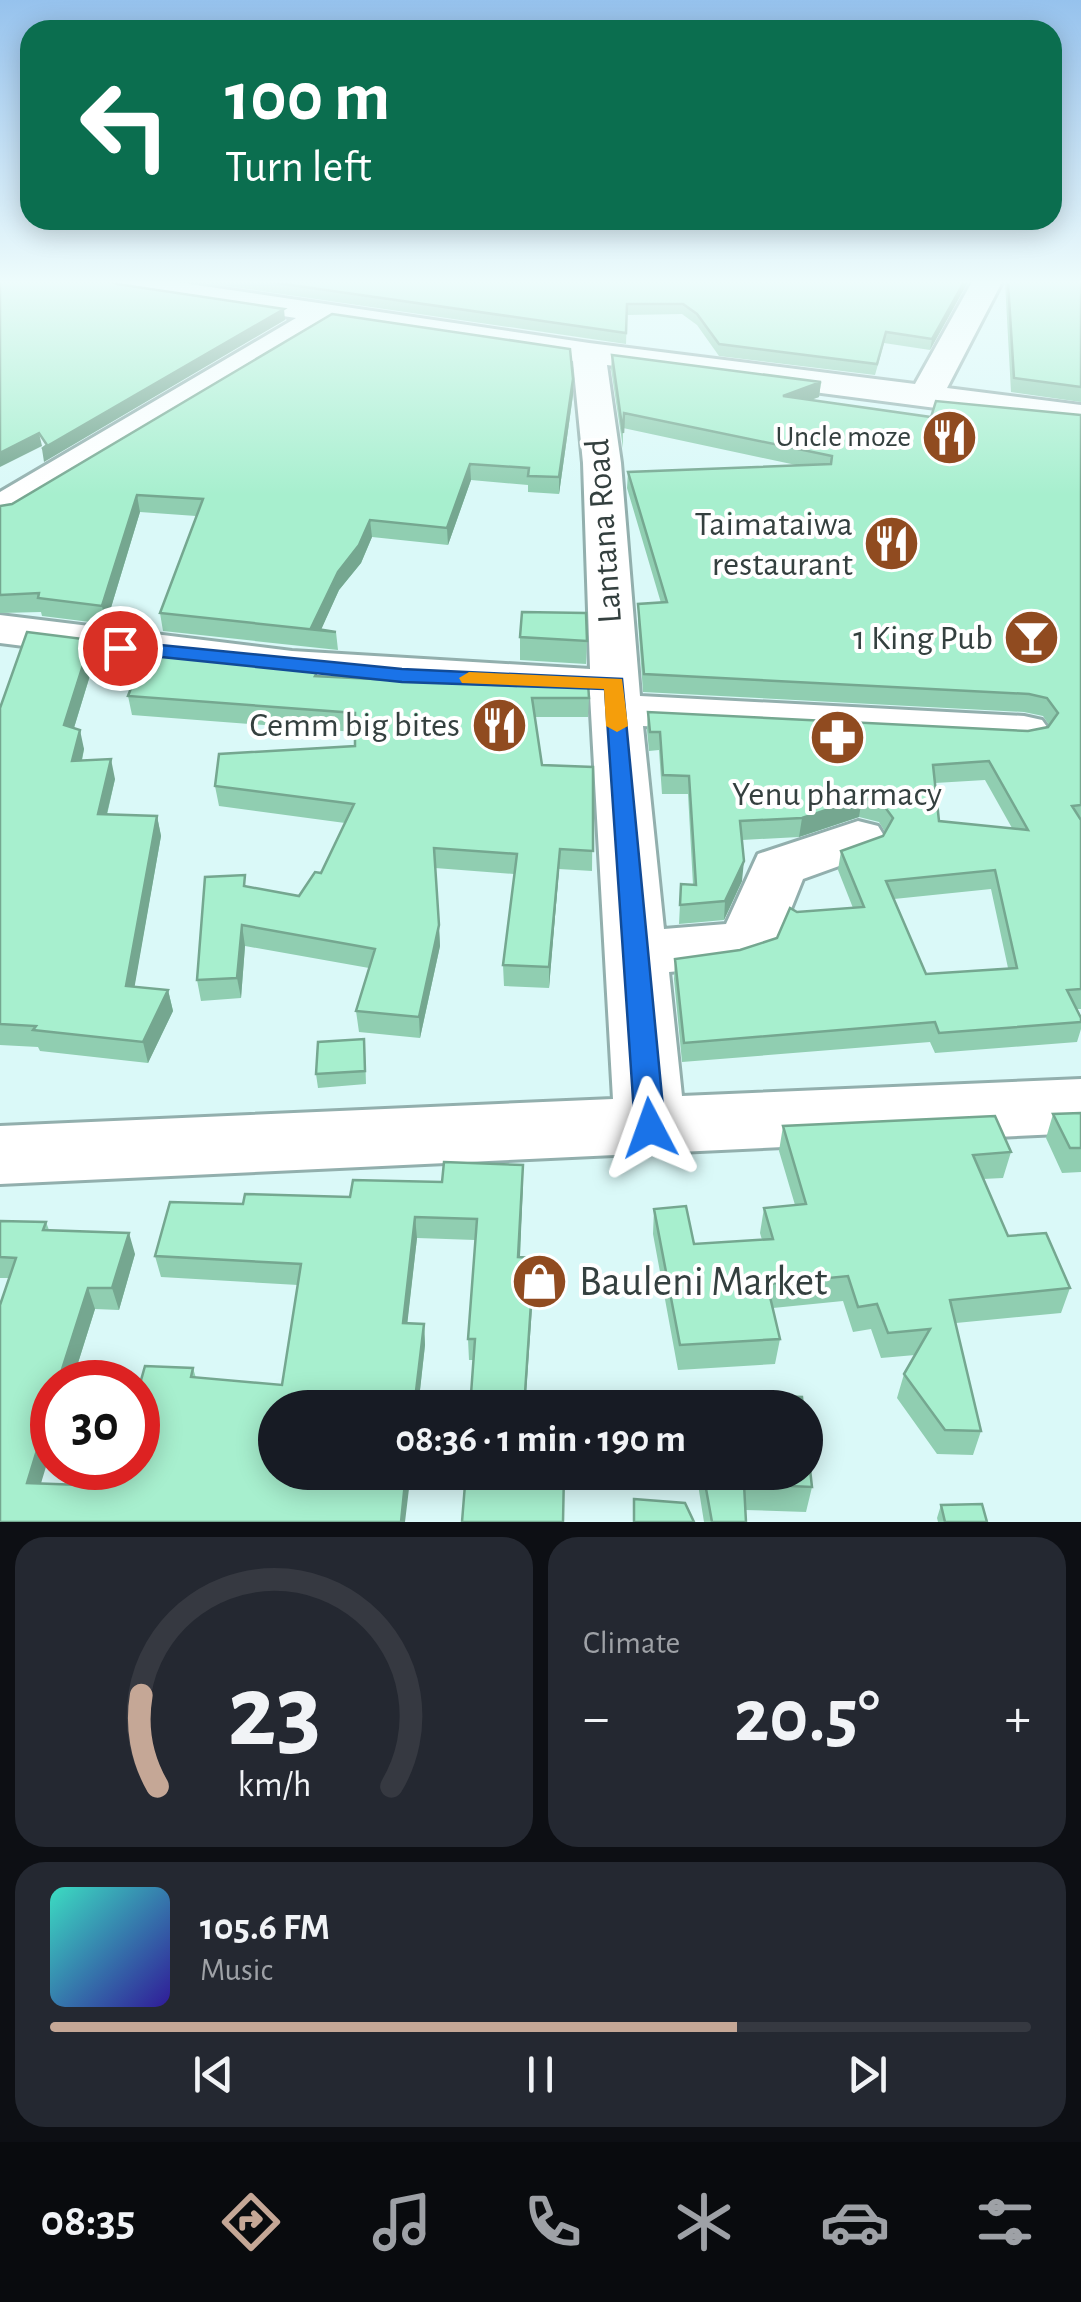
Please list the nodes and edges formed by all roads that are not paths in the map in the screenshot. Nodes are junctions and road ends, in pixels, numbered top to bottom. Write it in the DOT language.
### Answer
graph roads {
  1 [pos="260,353"];
  2 [pos="588,353"];
  3 [pos="596,353"];
  4 [pos="949,353"];
  5 [pos="926,395"];
  6 [pos="1081,416"];
  7 [pos="0,509"];
  8 [pos="0,628"];
  9 [pos="615,697"];
  10 [pos="1024,731"];
  11 [pos="858,839"];
  12 [pos="636,952"];
  13 [pos="1081,1106"];
  14 [pos="650,1128"];
  15 [pos="0,1155"];
  1 -- 7 [label="street"];
  2 -- 9 [label="street, Lantana Road"];
  3 -- 5 [label="street"];
  4 -- 5 [label="street"];
  5 -- 6 [label="street"];
  8 -- 9 [label="street"];
  9 -- 10 [label="street"];
  9 -- 12 [label="street, Lantana Road"];
  11 -- 12 [label="street"];
  12 -- 14 [label="street, Lantana Road"];
  13 -- 14 [label="street"];
  14 -- 15 [label="street"];
}
